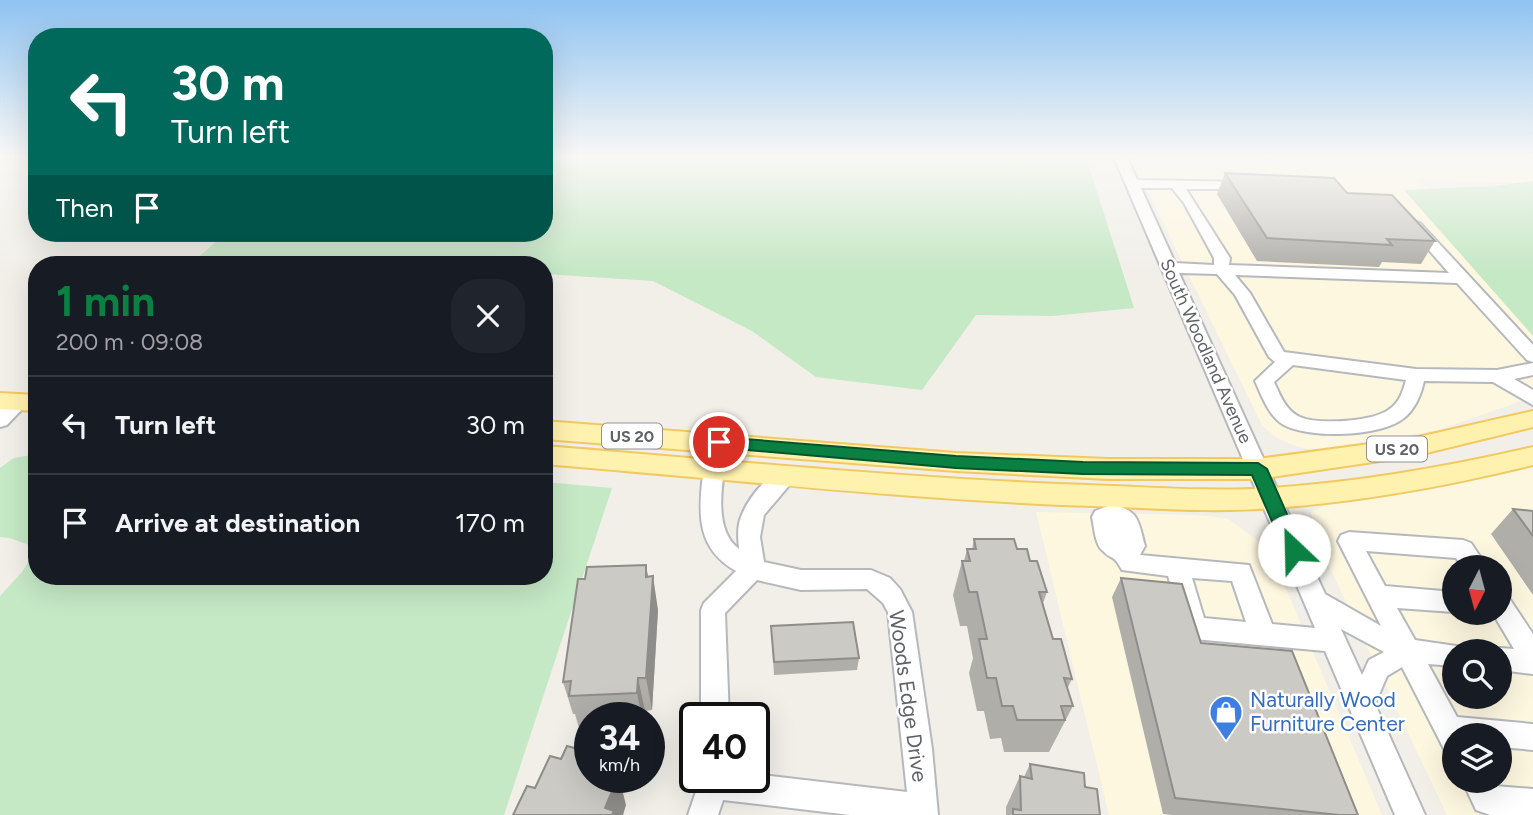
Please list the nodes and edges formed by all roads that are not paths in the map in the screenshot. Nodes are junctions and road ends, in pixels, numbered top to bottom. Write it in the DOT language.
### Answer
graph roads {
  1 [pos="1137,195"];
  2 [pos="1184,195"];
  3 [pos="1403,217"];
  4 [pos="1169,268"];
  5 [pos="1221,269"];
  6 [pos="1462,278"];
  7 [pos="1533,356"];
  8 [pos="1290,358"];
  9 [pos="1533,369"];
  10 [pos="1416,375"];
  11 [pos="1497,376"];
  12 [pos="1533,400"];
  13 [pos="18,402"];
  14 [pos="1533,419"];
  15 [pos="0,420"];
  16 [pos="553,431"];
  17 [pos="719,442"];
  18 [pos="553,455"];
  19 [pos="1533,456"];
  20 [pos="1258,469"];
  21 [pos="714,470"];
  22 [pos="788,475"];
  23 [pos="1271,498"];
  24 [pos="1111,505"];
  25 [pos="1448,555"];
  26 [pos="1177,568"];
  27 [pos="753,569"];
  28 [pos="1378,596"];
  29 [pos="1316,601"];
  30 [pos="1442,601"];
  31 [pos="1512,624"];
  32 [pos="1263,634"];
  33 [pos="1333,641"];
  34 [pos="1408,651"];
  35 [pos="1442,654"];
  36 [pos="1533,656"];
  37 [pos="1512,660"];
  38 [pos="1533,662"];
  39 [pos="715,702"];
  40 [pos="1361,705"];
  41 [pos="1446,723"];
  42 [pos="1512,736"];
  43 [pos="1533,737"];
  44 [pos="770,789"];
  45 [pos="711,793"];
  46 [pos="1492,793"];
  47 [pos="1533,804"];
  48 [pos="923,812"];
  49 [pos="704,815"];
  50 [pos="1410,815"];
  1 -- 4 [label="street, South Woodland Avenue"];
  2 -- 5 [label="street"];
  3 -- 6 [label="street"];
  4 -- 5 [label="street"];
  4 -- 20 [label="street, South Woodland Avenue"];
  5 -- 6 [label="street"];
  5 -- 8 [label="street"];
  6 -- 7 [label="street"];
  8 -- 10 [label="street"];
  8 -- 10 [label="street"];
  9 -- 11 [label="street"];
  10 -- 11 [label="street"];
  11 -- 12 [label="street"];
  13 -- 15 [label="street"];
  14 -- 20 [label="main road, US 20"];
  16 -- 17 [label="main road, US 20"];
  17 -- 20 [label="main road, US 20"];
  17 -- 21 [label="street, Woods Edge Drive"];
  18 -- 21 [label="main road, US 20"];
  19 -- 23 [label="main road, US 20"];
  20 -- 23 [label="street, South Woodland Avenue"];
  21 -- 22 [label="main road, US 20"];
  21 -- 27 [label="street, Woods Edge Drive"];
  22 -- 24 [label="main road, US 20"];
  22 -- 27 [label="street"];
  23 -- 24 [label="main road, US 20"];
  23 -- 29 [label="street, South Woodland Avenue"];
  24 -- 26 [label="street"];
  25 -- 28 [label="street"];
  26 -- 32 [label="street"];
  26 -- 32 [label="street"];
  27 -- 39 [label="street"];
  27 -- 48 [label="street, Woods Edge Drive"];
  28 -- 30 [label="street"];
  28 -- 34 [label="street"];
  29 -- 33 [label="street, South Woodland Avenue"];
  29 -- 34 [label="street"];
  31 -- 36 [label="street"];
  32 -- 33 [label="street"];
  33 -- 40 [label="street, South Woodland Avenue"];
  34 -- 35 [label="street"];
  34 -- 40 [label="street"];
  34 -- 41 [label="street"];
  37 -- 38 [label="street"];
  40 -- 50 [label="street, South Woodland Avenue"];
  42 -- 43 [label="street"];
  44 -- 48 [label="street"];
  45 -- 49 [label="street"];
  46 -- 47 [label="street"];
}
